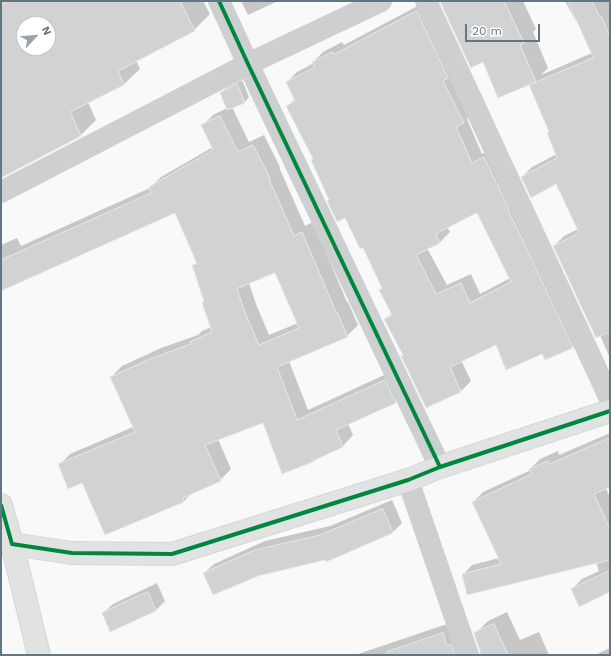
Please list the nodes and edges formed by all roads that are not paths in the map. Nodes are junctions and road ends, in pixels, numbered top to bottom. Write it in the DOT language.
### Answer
graph roads {
  1 [pos="219,1"];
  2 [pos="381,1"];
  3 [pos="426,1"];
  4 [pos="248,64"];
  5 [pos="1,192"];
  6 [pos="610,399"];
  7 [pos="610,411"];
  8 [pos="440,468"];
  9 [pos="408,480"];
  10 [pos="1,505"];
  11 [pos="12,544"];
  12 [pos="39,655"];
  13 [pos="468,655"];
  1 -- 4 [label="street"];
  2 -- 4 [label="street"];
  3 -- 6 [label="street"];
  4 -- 5 [label="street"];
  4 -- 8 [label="street"];
  7 -- 8 [label="street"];
  8 -- 9 [label="street"];
  9 -- 11 [label="street"];
  9 -- 13 [label="street"];
  10 -- 11 [label="street"];
  11 -- 12 [label="street"];
}
